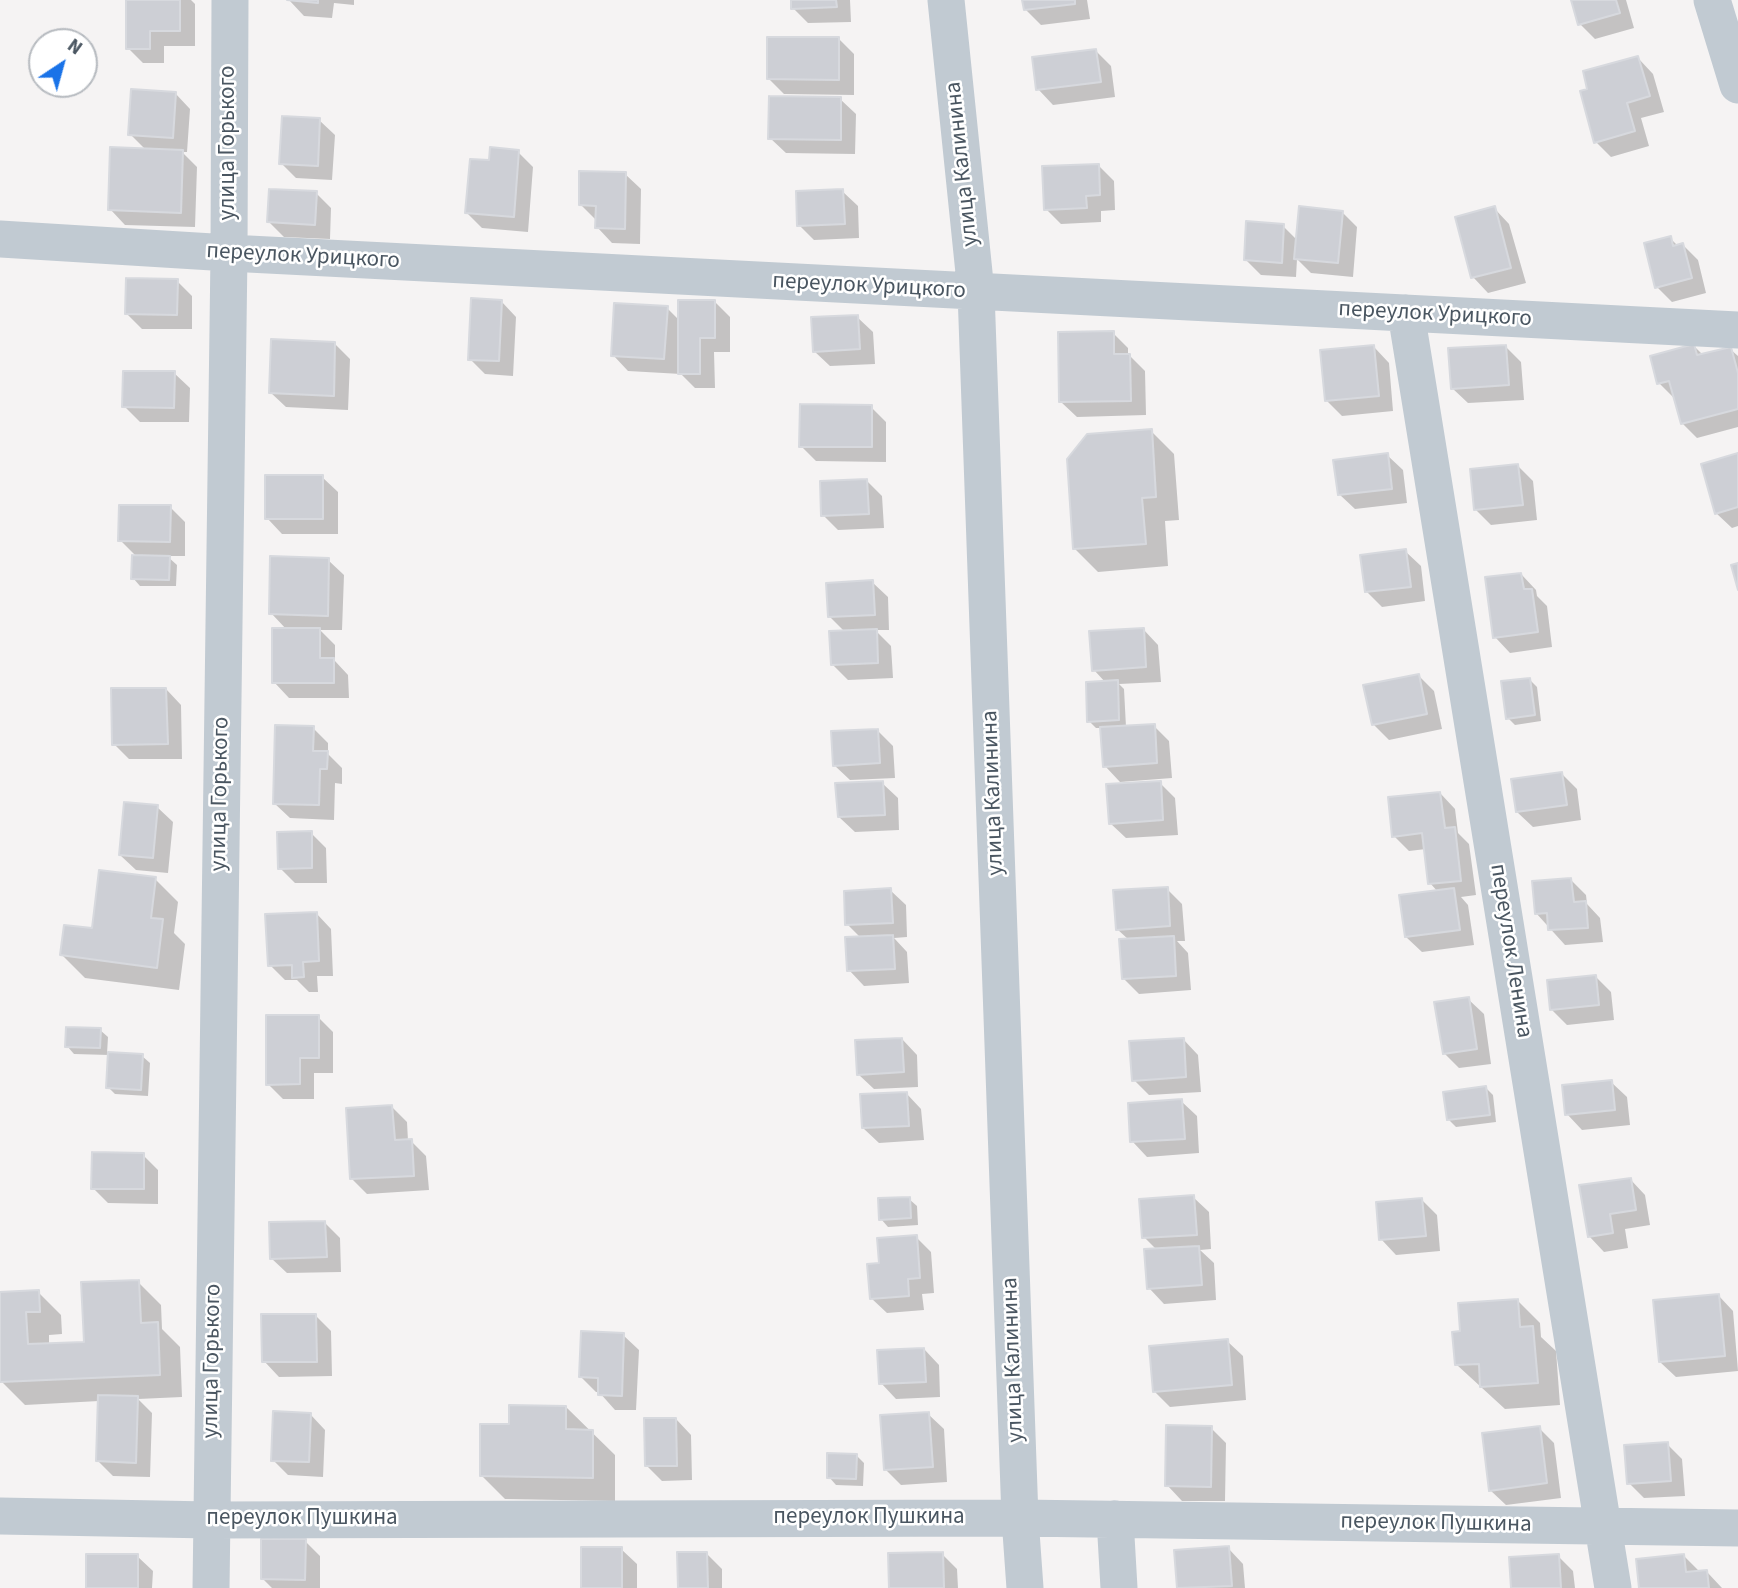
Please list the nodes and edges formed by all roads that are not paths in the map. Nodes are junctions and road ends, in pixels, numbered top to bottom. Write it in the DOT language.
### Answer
graph roads {
  1 [pos="230,0"];
  2 [pos="946,0"];
  3 [pos="1712,0"];
  4 [pos="1738,85"];
  5 [pos="0,239"];
  6 [pos="229,253"];
  7 [pos="976,292"];
  8 [pos="1406,313"];
  9 [pos="1738,330"];
  10 [pos="0,1516"];
  11 [pos="1020,1517"];
  12 [pos="1115,1519"];
  13 [pos="210,1520"];
  14 [pos="1604,1527"];
  15 [pos="1738,1528"];
  16 [pos="211,1588"];
  17 [pos="1025,1588"];
  18 [pos="1119,1588"];
  19 [pos="1614,1588"];
  1 -- 6 [label="street, улица Горького"];
  2 -- 7 [label="street, улица Калинина"];
  3 -- 4 [label="street"];
  5 -- 6 [label="street, переулок Урицкого"];
  6 -- 7 [label="street, переулок Урицкого"];
  6 -- 13 [label="street, улица Горького"];
  7 -- 8 [label="street, переулок Урицкого"];
  7 -- 11 [label="street, улица Калинина"];
  8 -- 9 [label="street, переулок Урицкого"];
  8 -- 14 [label="street, переулок Ленина"];
  10 -- 13 [label="street, переулок Пушкина"];
  11 -- 12 [label="street, переулок Пушкина"];
  11 -- 13 [label="street, переулок Пушкина"];
  11 -- 17 [label="street, улица Калинина"];
  12 -- 14 [label="street, переулок Пушкина"];
  12 -- 18 [label="street"];
  13 -- 16 [label="street, улица Горького"];
  14 -- 15 [label="street, переулок Пушкина"];
  14 -- 19 [label="street, переулок Ленина"];
}
